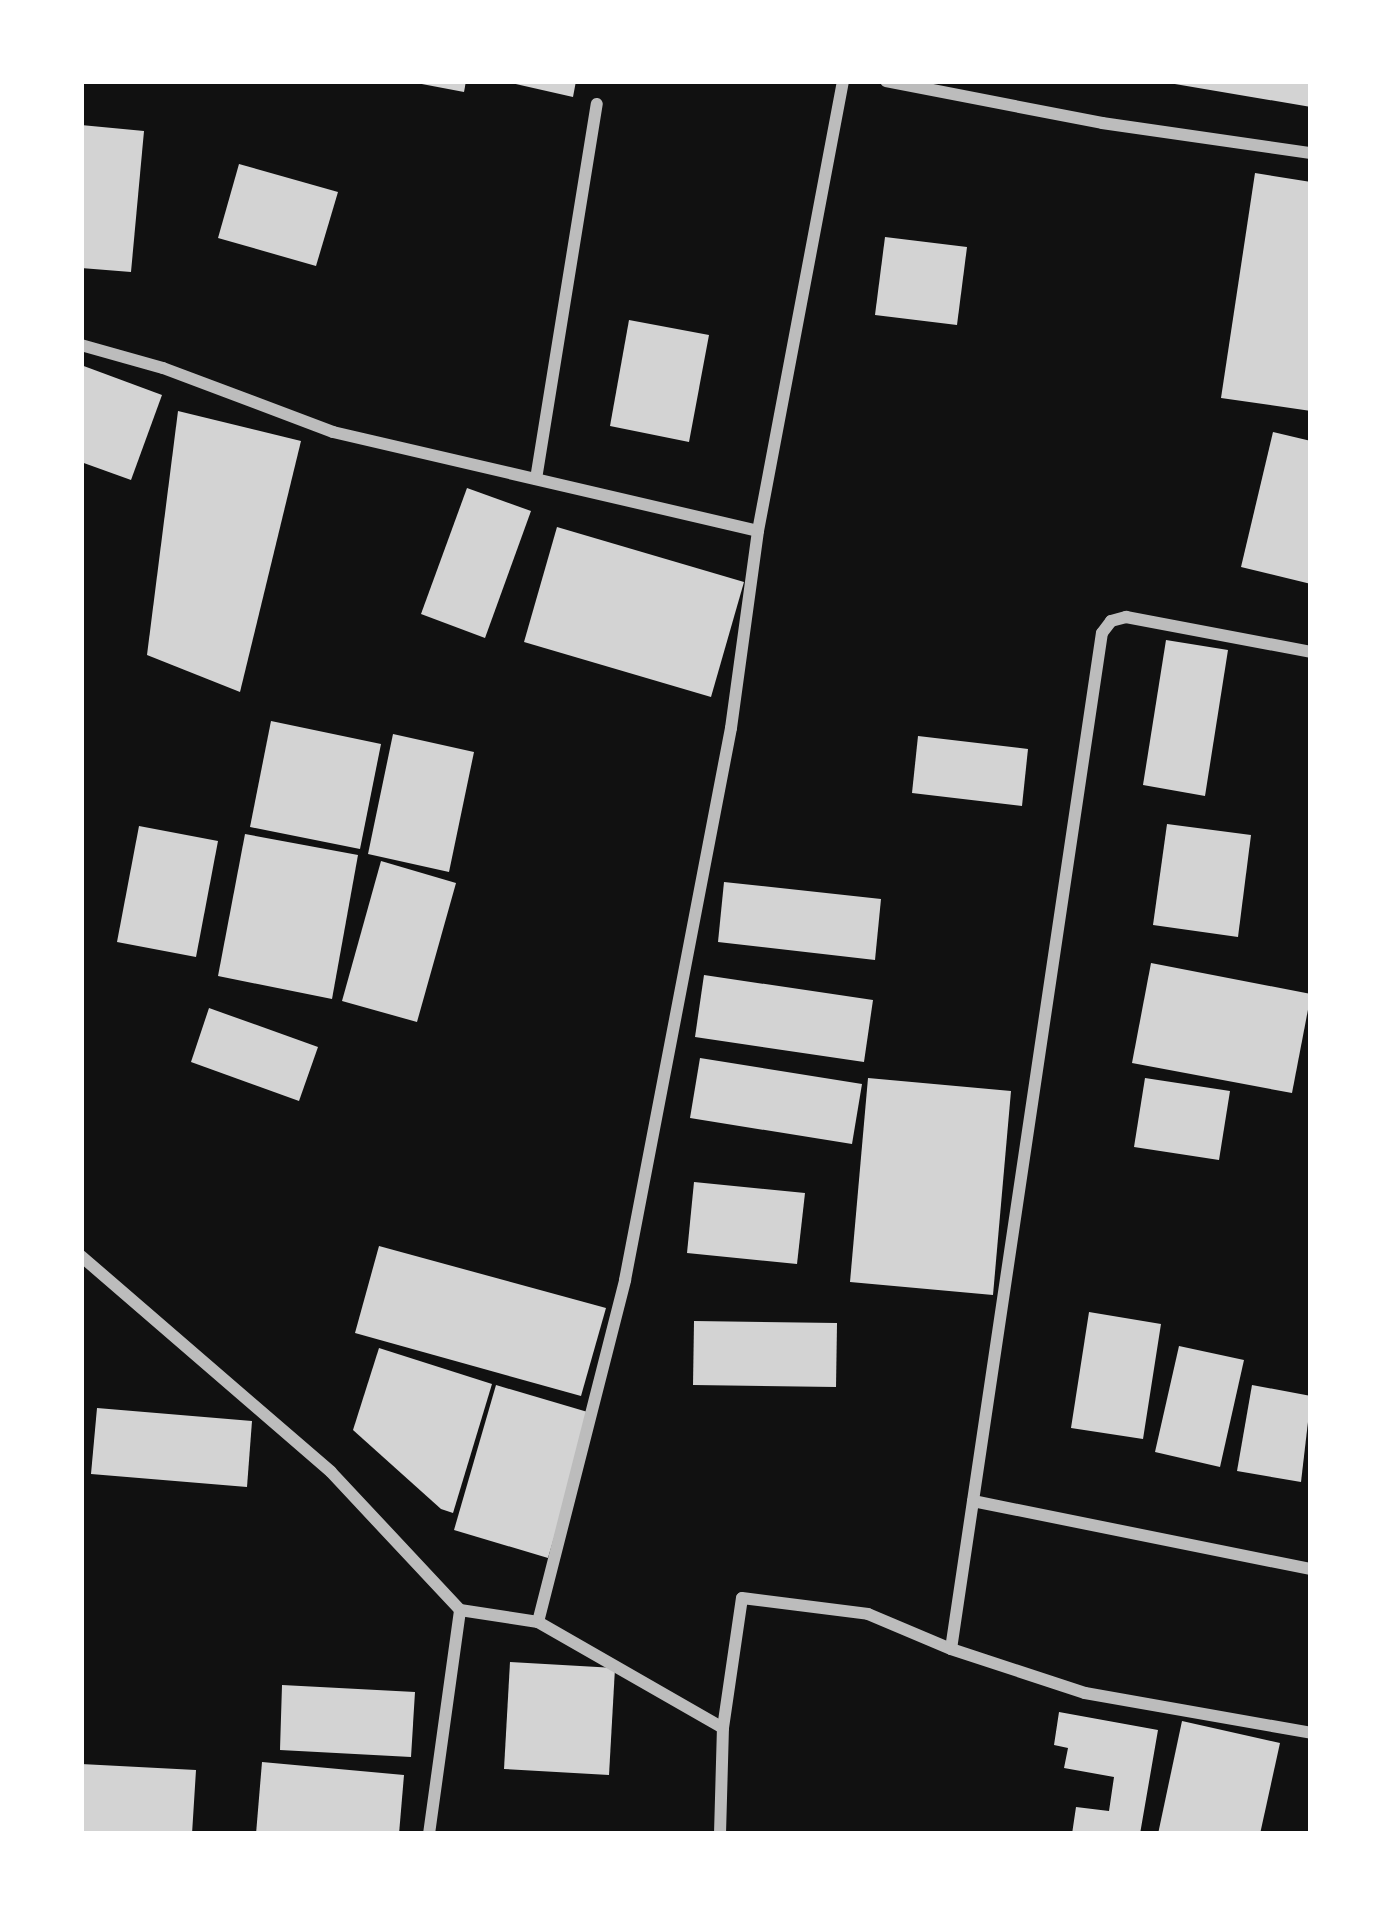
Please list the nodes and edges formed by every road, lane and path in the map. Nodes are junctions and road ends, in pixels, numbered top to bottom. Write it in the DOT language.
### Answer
graph roads {
  1 [pos="843,81"];
  2 [pos="886,81"];
  3 [pos="597,104"];
  4 [pos="1311,153"];
  5 [pos="81,345"];
  6 [pos="536,479"];
  7 [pos="758,531"];
  8 [pos="1311,652"];
  9 [pos="81,1256"];
  10 [pos="973,1501"];
  11 [pos="1311,1569"];
  12 [pos="460,1610"];
  13 [pos="538,1622"];
  14 [pos="950,1649"];
  15 [pos="723,1728"];
  16 [pos="1311,1733"];
  17 [pos="429,1834"];
  18 [pos="720,1834"];
  1 -- 7 [label="street"];
  2 -- 4 [label="street"];
  3 -- 6 [label="street"];
  5 -- 6 [label="street"];
  6 -- 7 [label="street"];
  7 -- 13 [label="street"];
  8 -- 10 [label="street"];
  9 -- 12 [label="street"];
  10 -- 11 [label="street"];
  10 -- 14 [label="street"];
  12 -- 13 [label="street"];
  12 -- 17 [label="street"];
  13 -- 15 [label="street"];
  14 -- 15 [label="street"];
  14 -- 16 [label="street"];
  15 -- 18 [label="street"];
}
